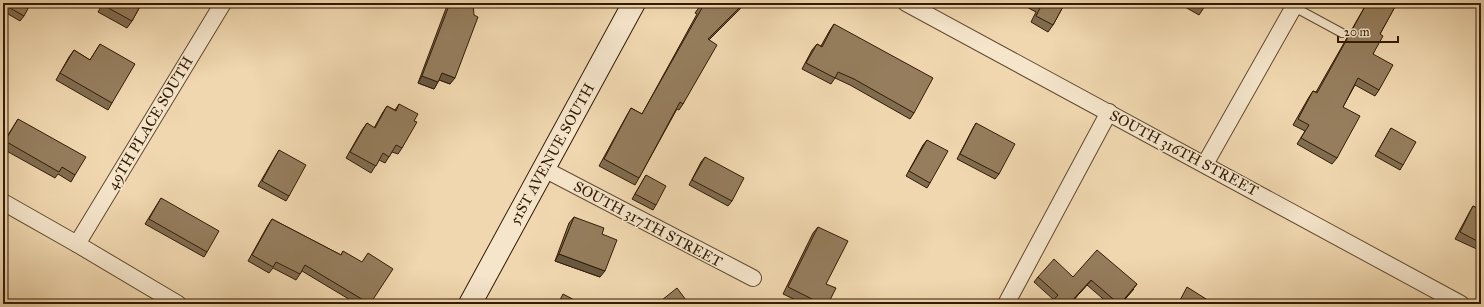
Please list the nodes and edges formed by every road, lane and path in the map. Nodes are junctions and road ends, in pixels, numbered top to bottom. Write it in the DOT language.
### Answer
graph roads {
  1 [pos="223,3"];
  2 [pos="634,3"];
  3 [pos="906,3"];
  4 [pos="1295,5"];
  5 [pos="1342,33"];
  6 [pos="1109,112"];
  7 [pos="1205,164"];
  8 [pos="544,169"];
  9 [pos="3,202"];
  10 [pos="77,244"];
  11 [pos="753,278"];
  12 [pos="176,304"];
  13 [pos="470,304"];
  14 [pos="1006,304"];
  15 [pos="1461,304"];
  1 -- 10 [label="street, 49TH PLACE SOUTH"];
  2 -- 8 [label="main road, 51ST AVENUE SOUTH"];
  3 -- 6 [label="street, SOUTH 316TH STREET"];
  4 -- 5 [label="lane"];
  4 -- 7 [label="street"];
  6 -- 7 [label="street, SOUTH 316TH STREET"];
  6 -- 14 [label="street"];
  7 -- 15 [label="street, SOUTH 316TH STREET"];
  8 -- 11 [label="street, SOUTH 317TH STREET"];
  8 -- 13 [label="main road, 51ST AVENUE SOUTH"];
  9 -- 10 [label="street"];
  10 -- 12 [label="street"];
}
